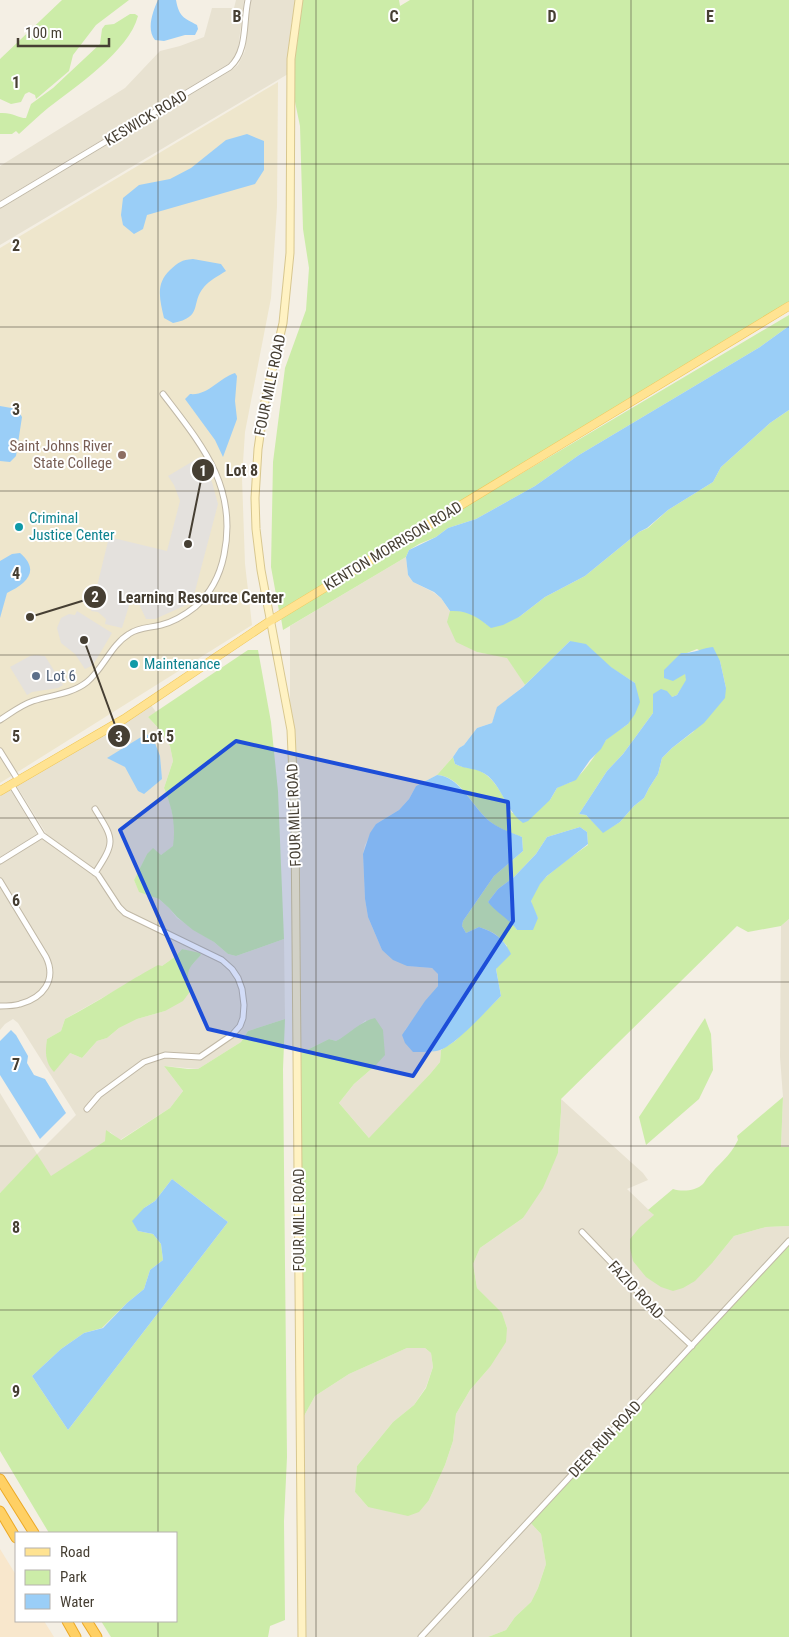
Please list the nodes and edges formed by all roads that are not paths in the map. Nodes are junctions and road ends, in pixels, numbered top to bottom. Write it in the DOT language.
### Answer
graph roads {
  1 [pos="248,0"];
  2 [pos="299,0"];
  3 [pos="0,205"];
  4 [pos="789,306"];
  5 [pos="164,394"];
  6 [pos="270,621"];
  7 [pos="0,720"];
  8 [pos="0,751"];
  9 [pos="6,785"];
  10 [pos="94,809"];
  11 [pos="42,835"];
  12 [pos="0,861"];
  13 [pos="95,873"];
  14 [pos="0,881"];
  15 [pos="0,1006"];
  16 [pos="88,1109"];
  17 [pos="582,1232"];
  18 [pos="789,1241"];
  19 [pos="692,1346"];
  20 [pos="0,1479"];
  21 [pos="0,1511"];
  22 [pos="33,1532"];
  23 [pos="15,1536"];
  24 [pos="67,1622"];
  25 [pos="88,1622"];
  26 [pos="76,1637"];
  27 [pos="97,1637"];
  28 [pos="302,1637"];
  29 [pos="421,1637"];
  1 -- 3 [label="street, KESWICK ROAD"];
  2 -- 6 [label="main road, FOUR MILE ROAD"];
  4 -- 6 [label="main road, KENTON MORRISON ROAD"];
  5 -- 7 [label="street"];
  6 -- 9 [label="main road, KENTON MORRISON ROAD"];
  6 -- 28 [label="main road, FOUR MILE ROAD"];
  8 -- 9 [label="street"];
  9 -- 11 [label="street"];
  10 -- 13 [label="street"];
  11 -- 12 [label="street"];
  11 -- 13 [label="street"];
  13 -- 16 [label="street"];
  14 -- 15 [label="street"];
  17 -- 19 [label="street, FAZIO ROAD"];
  18 -- 19 [label="street, DEER RUN ROAD"];
  19 -- 29 [label="street, DEER RUN ROAD"];
  20 -- 22 [label="highway"];
  21 -- 23 [label="highway"];
  24 -- 26 [label="highway"];
  25 -- 27 [label="highway"];
}
